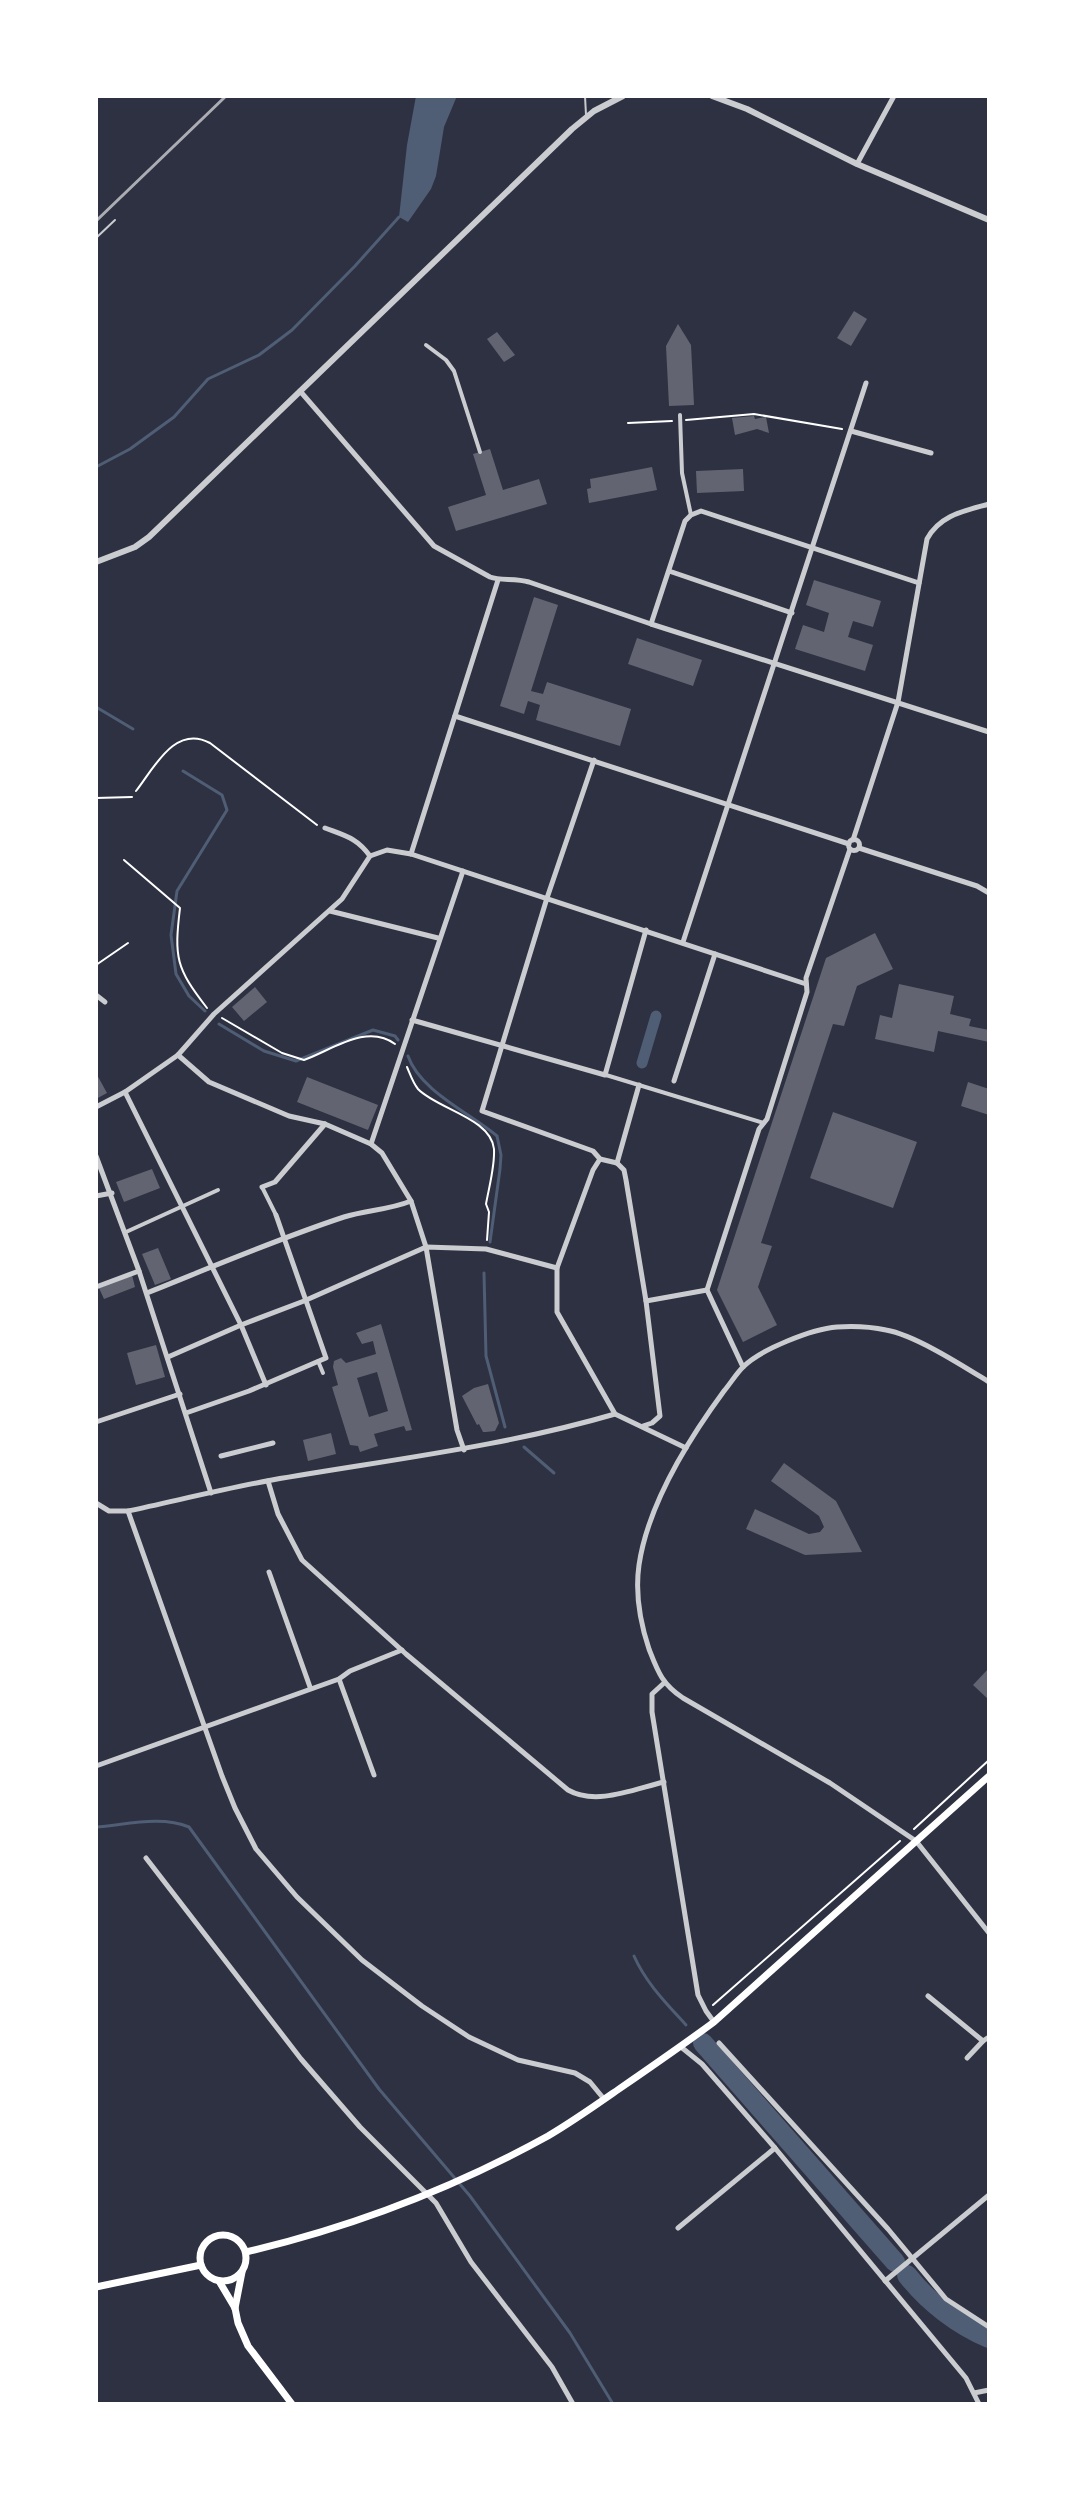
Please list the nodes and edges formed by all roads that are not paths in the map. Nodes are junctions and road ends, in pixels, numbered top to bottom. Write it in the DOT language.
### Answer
graph roads {
  1 [pos="585,96"];
  2 [pos="623,96"];
  3 [pos="712,96"];
  4 [pos="894,96"];
  5 [pos="587,117"];
  6 [pos="857,164"];
  7 [pos="115,220"];
  8 [pos="989,220"];
  9 [pos="96,238"];
  10 [pos="426,345"];
  11 [pos="866,383"];
  12 [pos="300,391"];
  13 [pos="680,415"];
  14 [pos="851,431"];
  15 [pos="480,452"];
  16 [pos="931,453"];
  17 [pos="989,504"];
  18 [pos="691,515"];
  19 [pos="812,547"];
  20 [pos="96,562"];
  21 [pos="669,571"];
  22 [pos="498,580"];
  23 [pos="919,583"];
  24 [pos="792,613"];
  25 [pos="651,624"];
  26 [pos="773,664"];
  27 [pos="898,702"];
  28 [pos="455,716"];
  29 [pos="989,732"];
  30 [pos="594,760"];
  31 [pos="728,806"];
  32 [pos="325,828"];
  33 [pos="851,844"];
  34 [pos="859,848"];
  35 [pos="411,854"];
  36 [pos="370,856"];
  37 [pos="463,871"];
  38 [pos="989,893"];
  39 [pos="547,898"];
  40 [pos="329,911"];
  41 [pos="646,930"];
  42 [pos="438,938"];
  43 [pos="683,942"];
  44 [pos="715,954"];
  45 [pos="806,984"];
  46 [pos="96,995"];
  47 [pos="105,1002"];
  48 [pos="412,1020"];
  49 [pos="502,1044"];
  50 [pos="178,1055"];
  51 [pos="605,1075"];
  52 [pos="674,1081"];
  53 [pos="639,1085"];
  54 [pos="125,1092"];
  55 [pos="670,1094"];
  56 [pos="96,1107"];
  57 [pos="764,1123"];
  58 [pos="325,1124"];
  59 [pos="371,1144"];
  60 [pos="96,1156"];
  61 [pos="600,1159"];
  62 [pos="617,1163"];
  63 [pos="262,1187"];
  64 [pos="218,1190"];
  65 [pos="112,1193"];
  66 [pos="96,1196"];
  67 [pos="411,1201"];
  68 [pos="182,1206"];
  69 [pos="276,1215"];
  70 [pos="126,1232"];
  71 [pos="285,1240"];
  72 [pos="426,1247"];
  73 [pos="212,1267"];
  74 [pos="557,1268"];
  75 [pos="139,1271"];
  76 [pos="96,1287"];
  77 [pos="707,1290"];
  78 [pos="147,1293"];
  79 [pos="304,1301"];
  80 [pos="646,1301"];
  81 [pos="241,1325"];
  82 [pos="168,1357"];
  83 [pos="318,1361"];
  84 [pos="743,1367"];
  85 [pos="323,1373"];
  86 [pos="989,1382"];
  87 [pos="266,1387"];
  88 [pos="180,1394"];
  89 [pos="186,1413"];
  90 [pos="615,1414"];
  91 [pos="96,1422"];
  92 [pos="642,1427"];
  93 [pos="282,1442"];
  94 [pos="273,1443"];
  95 [pos="686,1448"];
  96 [pos="464,1450"];
  97 [pos="221,1456"];
  98 [pos="268,1481"];
  99 [pos="211,1493"];
  100 [pos="97,1507"];
  101 [pos="128,1511"];
  102 [pos="269,1572"];
  103 [pos="402,1650"];
  104 [pos="339,1679"];
  105 [pos="664,1683"];
  106 [pos="310,1687"];
  107 [pos="204,1725"];
  108 [pos="96,1766"];
  109 [pos="374,1775"];
  110 [pos="989,1776"];
  111 [pos="664,1782"];
  112 [pos="916,1841"];
  113 [pos="146,1858"];
  114 [pos="989,1933"];
  115 [pos="928,1996"];
  116 [pos="714,2022"];
  117 [pos="986,2039"];
  118 [pos="719,2043"];
  119 [pos="681,2047"];
  120 [pos="967,2058"];
  121 [pos="604,2099"];
  122 [pos="775,2148"];
  123 [pos="428,2195"];
  124 [pos="989,2195"];
  125 [pos="678,2228"];
  126 [pos="246,2252"];
  127 [pos="912,2257"];
  128 [pos="201,2265"];
  129 [pos="242,2272"];
  130 [pos="219,2281"];
  131 [pos="885,2281"];
  132 [pos="96,2287"];
  133 [pos="235,2308"];
  134 [pos="989,2327"];
  135 [pos="989,2390"];
  136 [pos="974,2393"];
  137 [pos="292,2404"];
  138 [pos="573,2404"];
  139 [pos="979,2404"];
  1 -- 5 [label="lane"];
  2 -- 5 [label="street"];
  3 -- 6 [label="street"];
  4 -- 6 [label="street"];
  5 -- 12 [label="street"];
  6 -- 8 [label="street"];
  7 -- 9 [label="lane"];
  10 -- 15 [label="street"];
  11 -- 14 [label="street"];
  12 -- 20 [label="street"];
  12 -- 22 [label="street"];
  13 -- 18 [label="street"];
  14 -- 16 [label="street"];
  14 -- 19 [label="street"];
  17 -- 23 [label="street"];
  18 -- 19 [label="street"];
  18 -- 21 [label="street"];
  19 -- 23 [label="street"];
  19 -- 24 [label="street"];
  21 -- 24 [label="street"];
  21 -- 25 [label="street"];
  22 -- 25 [label="street"];
  22 -- 28 [label="street"];
  23 -- 27 [label="street"];
  24 -- 26 [label="street"];
  25 -- 26 [label="street"];
  26 -- 27 [label="street"];
  26 -- 31 [label="street"];
  27 -- 29 [label="street"];
  27 -- 33 [label="street"];
  28 -- 30 [label="street"];
  28 -- 35 [label="street"];
  30 -- 31 [label="street"];
  30 -- 39 [label="street"];
  31 -- 33 [label="street"];
  31 -- 43 [label="street"];
  32 -- 36 [label="street"];
  33 -- 34 [label="street"];
  33 -- 34 [label="street"];
  33 -- 45 [label="street"];
  34 -- 38 [label="street"];
  35 -- 36 [label="street"];
  35 -- 37 [label="street"];
  36 -- 40 [label="street"];
  37 -- 39 [label="street"];
  37 -- 42 [label="street"];
  39 -- 41 [label="street"];
  39 -- 49 [label="street"];
  40 -- 42 [label="street"];
  40 -- 50 [label="street"];
  41 -- 43 [label="street"];
  41 -- 51 [label="street"];
  42 -- 48 [label="street"];
  43 -- 44 [label="street"];
  44 -- 45 [label="street"];
  44 -- 52 [label="street"];
  45 -- 57 [label="street"];
  46 -- 47 [label="street"];
  48 -- 49 [label="street"];
  48 -- 59 [label="street"];
  49 -- 51 [label="street"];
  49 -- 61 [label="street"];
  50 -- 54 [label="street"];
  50 -- 58 [label="street"];
  51 -- 53 [label="street"];
  52 -- 55 [label="street"];
  53 -- 55 [label="street"];
  53 -- 62 [label="street"];
  54 -- 56 [label="street"];
  54 -- 68 [label="street"];
  55 -- 57 [label="street"];
  57 -- 77 [label="street"];
  58 -- 59 [label="street"];
  58 -- 63 [label="street"];
  59 -- 67 [label="street"];
  60 -- 65 [label="street"];
  61 -- 62 [label="street"];
  61 -- 74 [label="street"];
  62 -- 80 [label="street"];
  63 -- 69 [label="street"];
  64 -- 68 [label="street"];
  65 -- 66 [label="street"];
  65 -- 70 [label="street"];
  67 -- 71 [label="street"];
  67 -- 72 [label="street"];
  68 -- 70 [label="street"];
  68 -- 73 [label="street"];
  69 -- 71 [label="street"];
  70 -- 75 [label="street"];
  71 -- 73 [label="street"];
  71 -- 79 [label="street"];
  72 -- 74 [label="street"];
  72 -- 79 [label="street"];
  72 -- 96 [label="street"];
  73 -- 78 [label="street"];
  73 -- 81 [label="street"];
  74 -- 90 [label="street"];
  75 -- 76 [label="street"];
  75 -- 78 [label="street"];
  77 -- 80 [label="street"];
  77 -- 84 [label="street"];
  78 -- 82 [label="street"];
  79 -- 81 [label="street"];
  79 -- 83 [label="street"];
  80 -- 92 [label="street"];
  81 -- 82 [label="street"];
  81 -- 87 [label="street"];
  82 -- 88 [label="street"];
  83 -- 85 [label="street"];
  83 -- 87 [label="street"];
  84 -- 86 [label="street"];
  84 -- 95 [label="street"];
  87 -- 89 [label="street"];
  88 -- 89 [label="street"];
  88 -- 91 [label="street"];
  89 -- 99 [label="street"];
  90 -- 92 [label="street"];
  90 -- 96 [label="street"];
  92 -- 95 [label="street"];
  93 -- 94 [label="street"];
  94 -- 97 [label="street"];
  95 -- 105 [label="street"];
  96 -- 98 [label="street"];
  98 -- 99 [label="street"];
  98 -- 103 [label="street"];
  99 -- 101 [label="street"];
  100 -- 101 [label="street"];
  101 -- 107 [label="street"];
  102 -- 106 [label="street"];
  103 -- 104 [label="street"];
  103 -- 111 [label="street"];
  104 -- 106 [label="street"];
  104 -- 109 [label="street"];
  105 -- 111 [label="street"];
  105 -- 112 [label="street"];
  106 -- 107 [label="street"];
  107 -- 108 [label="street"];
  107 -- 121 [label="street"];
  110 -- 112 [label="main road"];
  111 -- 116 [label="street"];
  112 -- 114 [label="street"];
  112 -- 116 [label="main road"];
  113 -- 123 [label="street"];
  115 -- 117 [label="street"];
  116 -- 119 [label="main road"];
  117 -- 120 [label="street"];
  118 -- 127 [label="street"];
  119 -- 121 [label="main road"];
  119 -- 122 [label="street"];
  121 -- 123 [label="main road"];
  122 -- 125 [label="street"];
  122 -- 131 [label="street"];
  123 -- 126 [label="main road"];
  123 -- 138 [label="street"];
  124 -- 127 [label="street"];
  126 -- 128 [label="main road"];
  126 -- 129 [label="main road"];
  127 -- 131 [label="street"];
  127 -- 134 [label="street"];
  128 -- 130 [label="main road"];
  128 -- 132 [label="main road"];
  129 -- 130 [label="main road"];
  129 -- 133 [label="main road"];
  130 -- 133 [label="main road"];
  131 -- 136 [label="street"];
  133 -- 137 [label="main road"];
  135 -- 136 [label="street"];
  136 -- 139 [label="street"];
}
